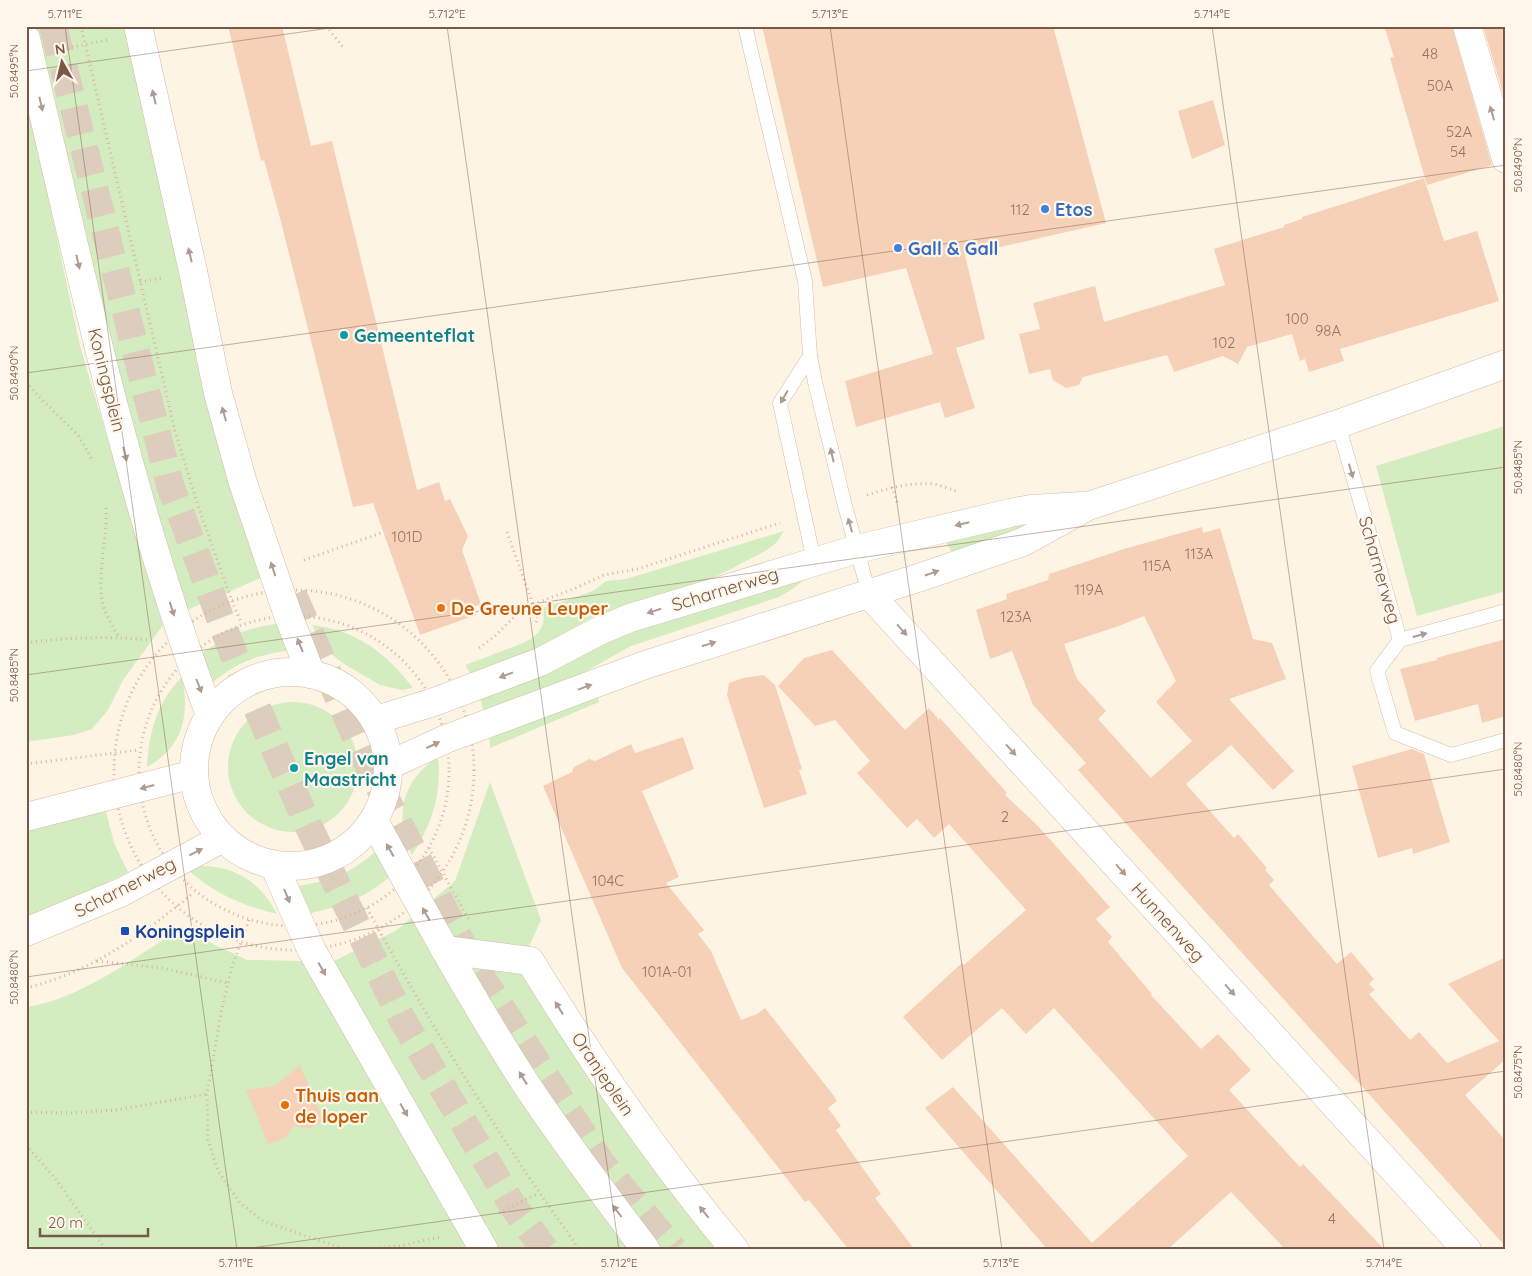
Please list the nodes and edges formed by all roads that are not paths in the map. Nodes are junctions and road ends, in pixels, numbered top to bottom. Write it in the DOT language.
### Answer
graph roads {
  1 [pos="745,26"];
  2 [pos="1467,26"];
  3 [pos="139,29"];
  4 [pos="28,48"];
  5 [pos="1506,159"];
  6 [pos="810,356"];
  7 [pos="1504,370"];
  8 [pos="1338,424"];
  9 [pos="1088,506"];
  10 [pos="857,549"];
  11 [pos="814,561"];
  12 [pos="869,594"];
  13 [pos="1506,612"];
  14 [pos="1400,640"];
  15 [pos="311,674"];
  16 [pos="210,715"];
  17 [pos="376,720"];
  18 [pos="1506,740"];
  19 [pos="389,765"];
  20 [pos="194,774"];
  21 [pos="26,816"];
  22 [pos="374,821"];
  23 [pos="223,838"];
  24 [pos="274,865"];
  25 [pos="26,932"];
  26 [pos="445,950"];
  27 [pos="478,1238"];
  28 [pos="646,1250"];
  29 [pos="735,1250"];
  30 [pos="1467,1250"];
  1 -- 6 [label="lane"];
  5 -- 2 [label="street, one-way"];
  15 -- 3 [label="street, one-way"];
  4 -- 16 [label="street, Koningsplein, one-way"];
  10 -- 6 [label="lane, one-way"];
  6 -- 11 [label="lane, one-way"];
  7 -- 8 [label="street, Scharnerweg"];
  8 -- 9 [label="street, Scharnerweg"];
  8 -- 14 [label="lane, Scharnerweg, one-way"];
  9 -- 10 [label="street, Scharnerweg, one-way"];
  12 -- 9 [label="street, Scharnerweg, one-way"];
  10 -- 11 [label="street, Scharnerweg"];
  10 -- 12 [label="lane"];
  11 -- 17 [label="street, Scharnerweg, one-way"];
  19 -- 12 [label="street, Scharnerweg, one-way"];
  12 -- 30 [label="street, Hunnenweg, one-way"];
  14 -- 13 [label="lane, Scharnerweg, one-way"];
  14 -- 18 [label="lane"];
  15 -- 16 [label="street"];
  15 -- 17 [label="street"];
  16 -- 20 [label="street"];
  17 -- 19 [label="street"];
  19 -- 22 [label="street"];
  20 -- 21 [label="street, one-way"];
  20 -- 23 [label="street"];
  22 -- 24 [label="street"];
  26 -- 22 [label="street, one-way"];
  23 -- 24 [label="street"];
  25 -- 23 [label="street, Scharnerweg, one-way"];
  24 -- 27 [label="street, one-way"];
  28 -- 26 [label="street, one-way"];
  29 -- 26 [label="street, Oranjeplein, one-way"];
}
